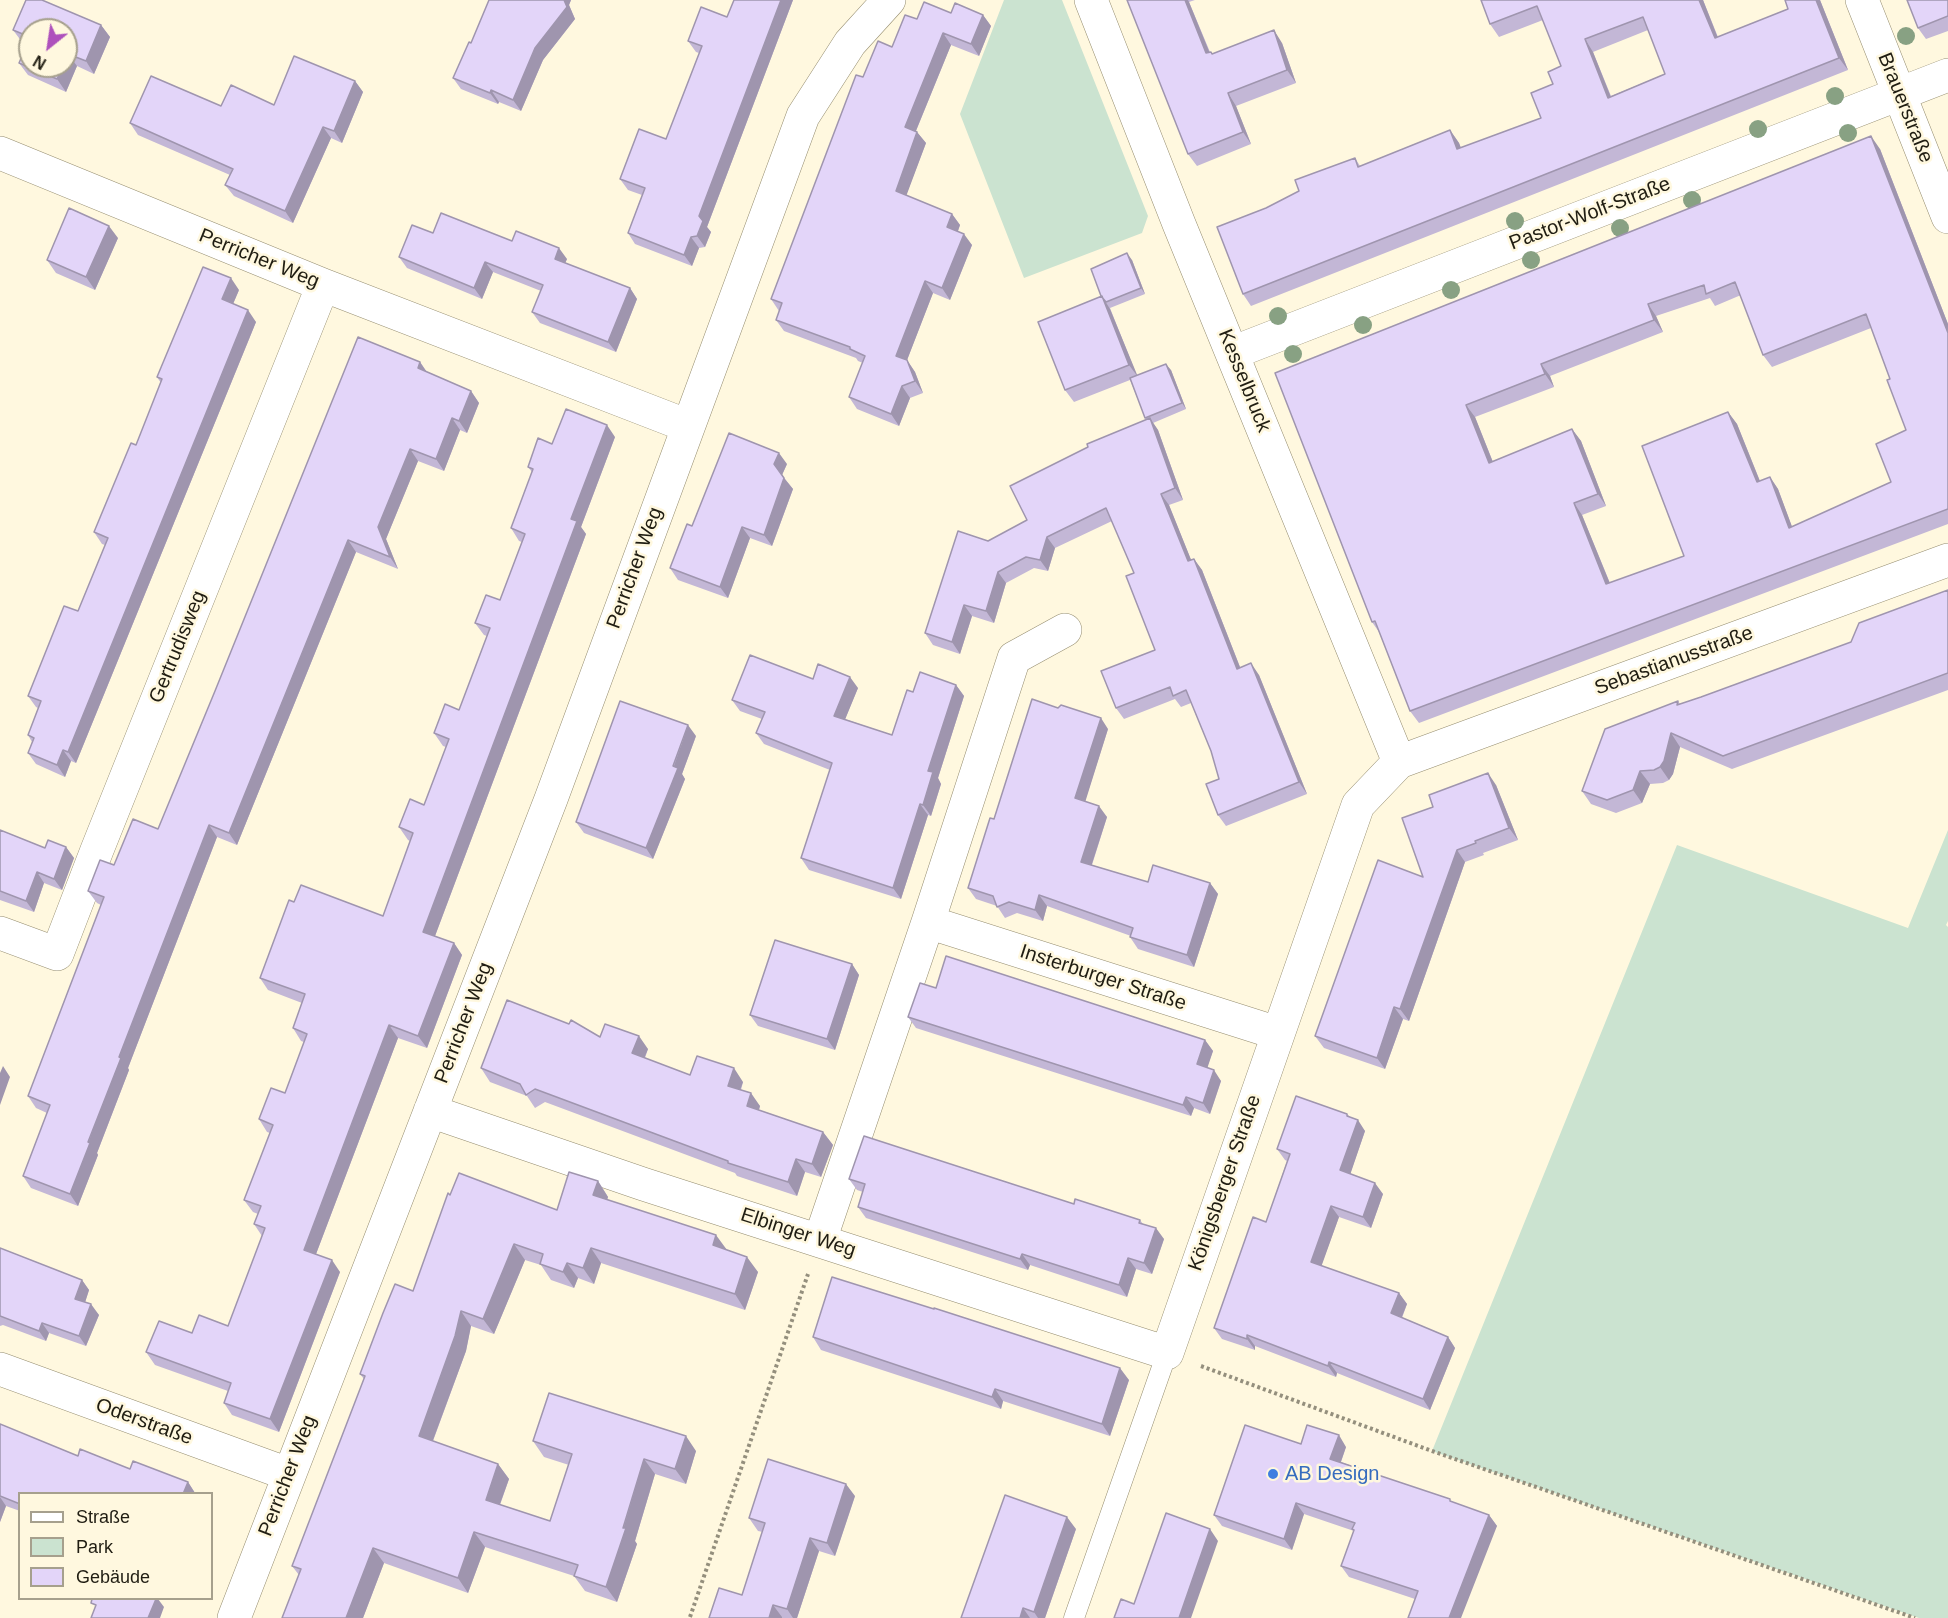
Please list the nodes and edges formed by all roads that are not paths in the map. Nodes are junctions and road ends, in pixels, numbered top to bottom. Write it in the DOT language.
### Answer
graph roads {
  1 [pos="889,0"];
  2 [pos="1091,0"];
  3 [pos="1862,0"];
  4 [pos="1948,75"];
  5 [pos="1899,94"];
  6 [pos="0,153"];
  7 [pos="1948,216"];
  8 [pos="323,285"];
  9 [pos="1232,353"];
  10 [pos="688,426"];
  11 [pos="1948,560"];
  12 [pos="1065,630"];
  13 [pos="1399,762"];
  14 [pos="928,922"];
  15 [pos="0,933"];
  16 [pos="1277,1033"];
  17 [pos="429,1111"];
  18 [pos="820,1240"];
  19 [pos="1167,1353"];
  20 [pos="0,1369"];
  21 [pos="288,1474"];
  22 [pos="234,1618"];
  23 [pos="1074,1618"];
  1 -- 10 [label="street, Perricher Weg"];
  2 -- 9 [label="street, Kesselbruck"];
  3 -- 5 [label="street, Brauerstraße"];
  4 -- 5 [label="street, Pastor-Wolf-Straße"];
  5 -- 7 [label="street, Brauerstraße"];
  5 -- 9 [label="street, Pastor-Wolf-Straße"];
  6 -- 8 [label="street, Perricher Weg"];
  8 -- 10 [label="street, Perricher Weg"];
  8 -- 15 [label="street, Gertrudisweg"];
  9 -- 13 [label="street, Kesselbruck"];
  10 -- 17 [label="street, Perricher Weg"];
  11 -- 13 [label="street, Sebastianusstraße"];
  12 -- 14 [label="street"];
  13 -- 16 [label="street, Königsberger Straße"];
  14 -- 16 [label="street, Insterburger Straße"];
  14 -- 18 [label="street"];
  16 -- 19 [label="street, Königsberger Straße"];
  17 -- 18 [label="street, Elbinger Weg"];
  17 -- 21 [label="street, Perricher Weg"];
  18 -- 19 [label="street, Elbinger Weg"];
  19 -- 23 [label="lane, Königsberger Straße"];
  20 -- 21 [label="street, Oderstraße"];
  21 -- 22 [label="street, Perricher Weg"];
}
